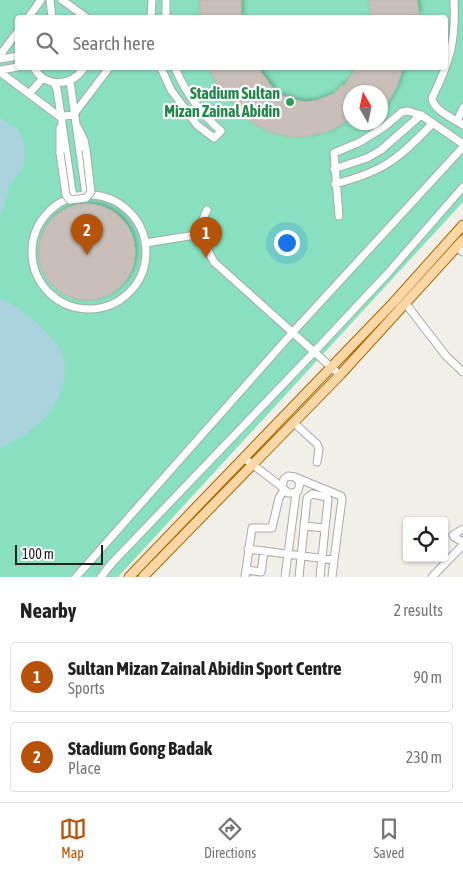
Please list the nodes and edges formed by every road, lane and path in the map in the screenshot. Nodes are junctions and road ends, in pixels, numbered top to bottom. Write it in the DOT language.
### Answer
graph roads {
  1 [pos="40,0"];
  2 [pos="50,0"];
  3 [pos="62,0"];
  4 [pos="152,0"];
  5 [pos="166,0"];
  6 [pos="454,0"];
  7 [pos="30,15"];
  8 [pos="52,15"];
  9 [pos="83,15"];
  10 [pos="151,15"];
  11 [pos="166,15"];
  12 [pos="15,35"];
  13 [pos="0,55"];
  14 [pos="15,56"];
  15 [pos="0,59"];
  16 [pos="448,62"];
  17 [pos="15,68"];
  18 [pos="34,70"];
  19 [pos="82,70"];
  20 [pos="109,70"];
  21 [pos="162,70"];
  22 [pos="176,70"];
  23 [pos="445,70"];
  24 [pos="0,71"];
  25 [pos="43,78"];
  26 [pos="70,81"];
  27 [pos="54,83"];
  28 [pos="29,94"];
  29 [pos="463,108"];
  30 [pos="421,116"];
  31 [pos="74,118"];
  32 [pos="61,120"];
  33 [pos="433,123"];
  34 [pos="460,123"];
  35 [pos="463,145"];
  36 [pos="334,169"];
  37 [pos="336,184"];
  38 [pos="463,187"];
  39 [pos="86,195"];
  40 [pos="73,198"];
  41 [pos="207,210"];
  42 [pos="339,216"];
  43 [pos="463,225"];
  44 [pos="202,234"];
  45 [pos="463,240"];
  46 [pos="145,243"];
  47 [pos="460,250"];
  48 [pos="406,304"];
  49 [pos="292,333"];
  50 [pos="314,352"];
  51 [pos="332,367"];
  52 [pos="463,372"];
  53 [pos="340,375"];
  54 [pos="294,423"];
  55 [pos="244,458"];
  56 [pos="318,462"];
  57 [pos="252,465"];
  58 [pos="288,476"];
  59 [pos="268,477"];
  60 [pos="297,478"];
  61 [pos="320,487"];
  62 [pos="283,488"];
  63 [pos="296,492"];
  64 [pos="318,495"];
  65 [pos="304,526"];
  66 [pos="325,528"];
  67 [pos="463,529"];
  68 [pos="463,543"];
  69 [pos="248,549"];
  70 [pos="264,551"];
  71 [pos="288,553"];
  72 [pos="302,556"];
  73 [pos="322,558"];
  74 [pos="334,560"];
  75 [pos="246,574"];
  76 [pos="260,574"];
  77 [pos="76,577"];
  78 [pos="101,577"];
  79 [pos="129,577"];
  80 [pos="143,577"];
  81 [pos="285,577"];
  82 [pos="299,577"];
  83 [pos="320,577"];
  84 [pos="332,577"];
  85 [pos="432,577"];
  1 -- 7 [label="street"];
  2 -- 8 [label="street"];
  3 -- 9 [label="street"];
  4 -- 10 [label="street"];
  5 -- 11 [label="street"];
  6 -- 16 [label="street"];
  12 -- 13 [label="street"];
  14 -- 15 [label="street"];
  17 -- 24 [label="street"];
  18 -- 25 [label="street"];
  19 -- 26 [label="street"];
  20 -- 31 [label="street"];
  21 -- 22 [label="street"];
  23 -- 34 [label="street"];
  24 -- 28 [label="street"];
  25 -- 27 [label="street"];
  25 -- 28 [label="street"];
  26 -- 27 [label="street"];
  26 -- 31 [label="street"];
  27 -- 32 [label="street"];
  28 -- 32 [label="street"];
  29 -- 34 [label="street"];
  30 -- 33 [label="street"];
  30 -- 36 [label="street"];
  30 -- 36 [label="street"];
  31 -- 32 [label="street"];
  31 -- 32 [label="street, bridge"];
  31 -- 39 [label="street"];
  32 -- 40 [label="street"];
  33 -- 35 [label="street"];
  33 -- 37 [label="street"];
  35 -- 49 [label="street"];
  36 -- 37 [label="street"];
  37 -- 42 [label="street"];
  38 -- 50 [label="street"];
  39 -- 40 [label="street"];
  39 -- 46 [label="street"];
  40 -- 46 [label="street"];
  41 -- 44 [label="street"];
  43 -- 51 [label="main road"];
  44 -- 46 [label="street"];
  44 -- 49 [label="street"];
  45 -- 47 [label="main road"];
  47 -- 48 [label="main road"];
  48 -- 52 [label="street"];
  48 -- 53 [label="main road"];
  49 -- 50 [label="street"];
  49 -- 77 [label="street"];
  50 -- 51 [label="street"];
  50 -- 78 [label="street"];
  51 -- 53 [label="street"];
  51 -- 55 [label="main road"];
  53 -- 54 [label="main road"];
  54 -- 56 [label="street"];
  54 -- 57 [label="main road"];
  55 -- 57 [label="street"];
  55 -- 79 [label="main road"];
  57 -- 59 [label="street"];
  57 -- 80 [label="main road"];
  58 -- 59 [label="street"];
  58 -- 60 [label="street"];
  58 -- 62 [label="street"];
  59 -- 62 [label="street"];
  60 -- 61 [label="street"];
  60 -- 63 [label="street"];
  61 -- 64 [label="street"];
  61 -- 74 [label="street"];
  62 -- 63 [label="street"];
  62 -- 69 [label="street"];
  63 -- 71 [label="street"];
  64 -- 65 [label="street"];
  64 -- 66 [label="street"];
  65 -- 66 [label="street"];
  65 -- 72 [label="street"];
  66 -- 73 [label="street"];
  67 -- 68 [label="street"];
  68 -- 85 [label="street"];
  69 -- 70 [label="street"];
  69 -- 75 [label="street"];
  70 -- 71 [label="street"];
  70 -- 76 [label="street"];
  71 -- 72 [label="street"];
  71 -- 81 [label="street"];
  72 -- 73 [label="street"];
  72 -- 82 [label="street"];
  73 -- 74 [label="street"];
  73 -- 83 [label="street"];
  74 -- 84 [label="street"];
  75 -- 76 [label="street"];
}
